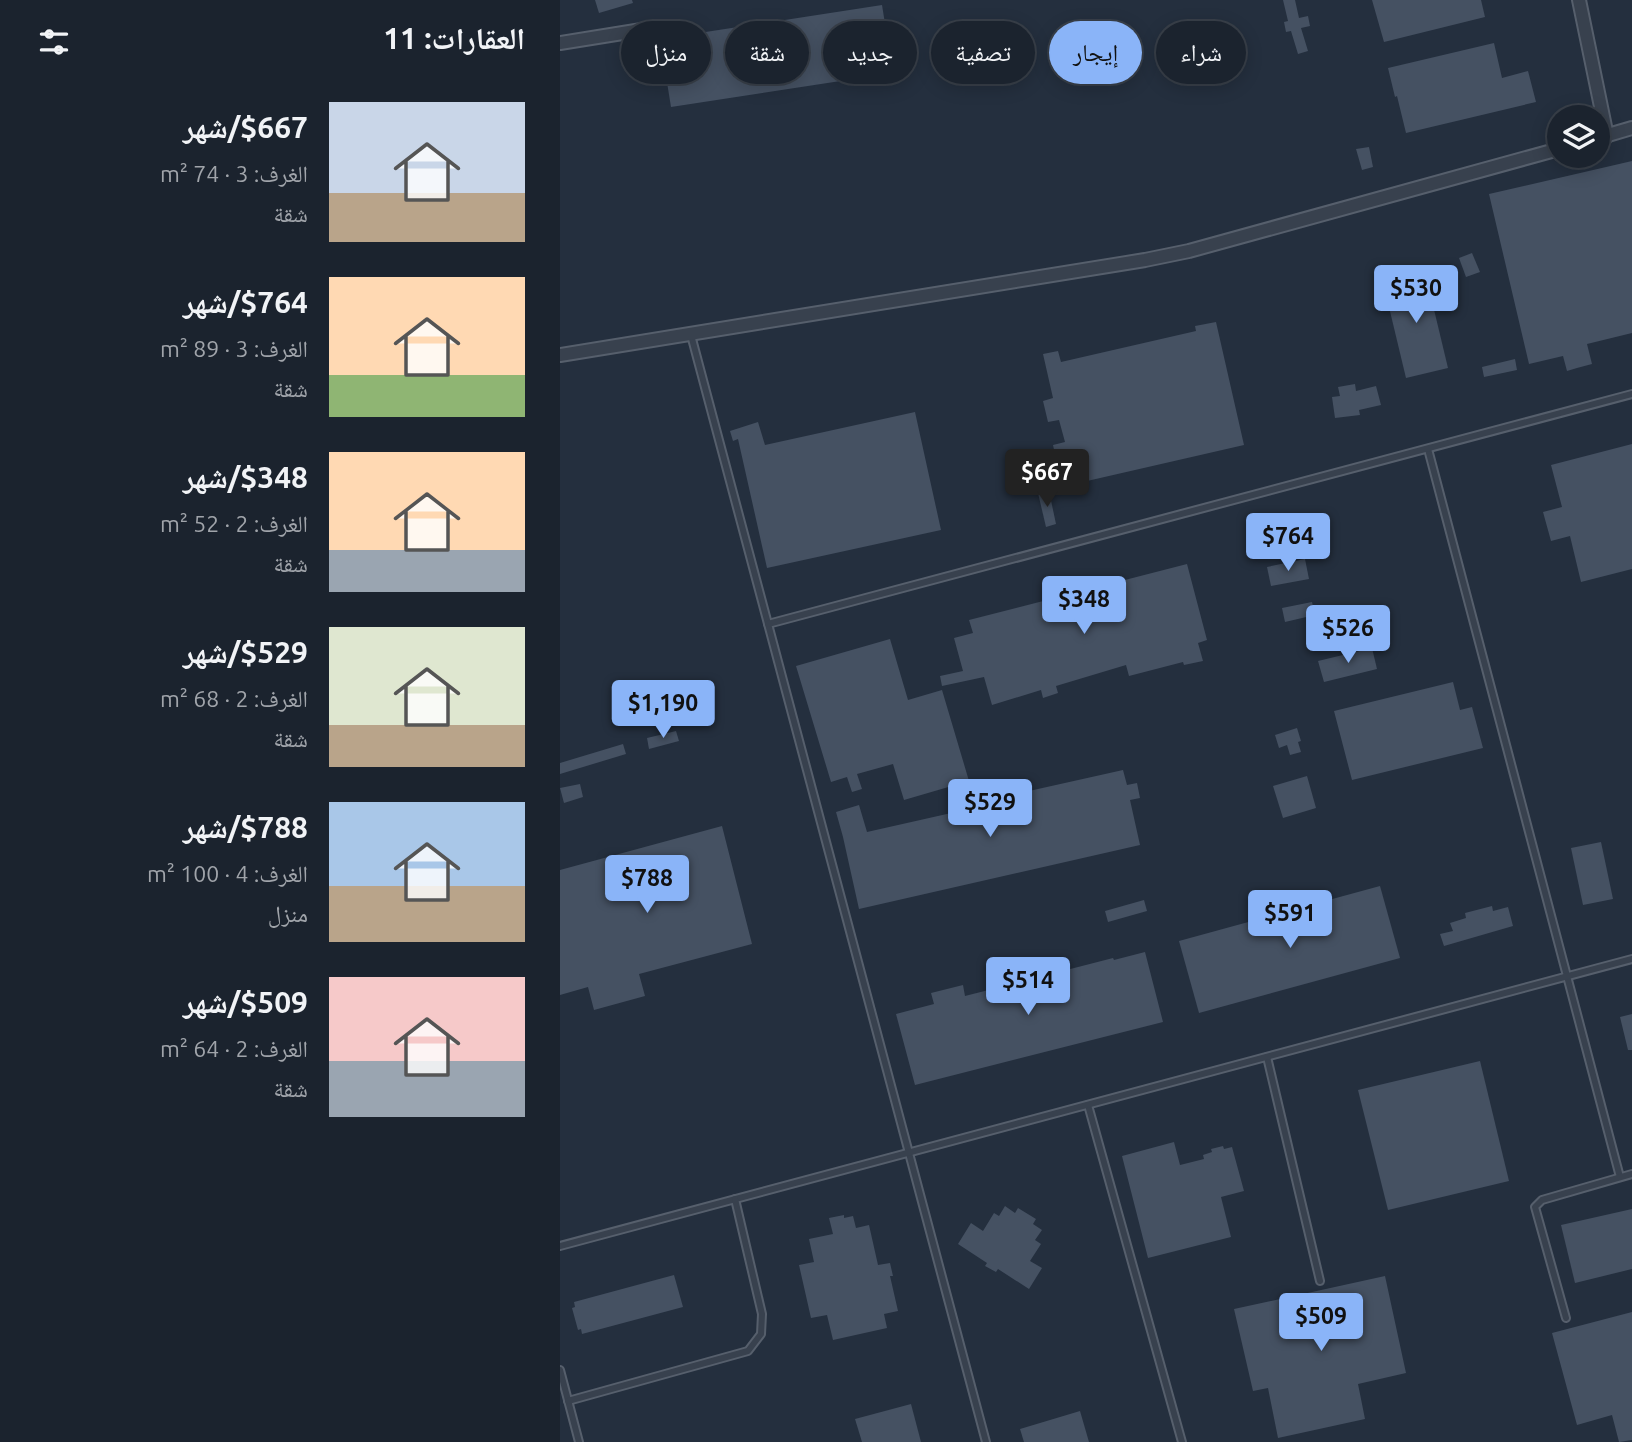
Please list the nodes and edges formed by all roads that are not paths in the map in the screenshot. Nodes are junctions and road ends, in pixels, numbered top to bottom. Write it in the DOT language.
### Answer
graph roads {
  1 [pos="1579,0"];
  2 [pos="621,33"];
  3 [pos="560,43"];
  4 [pos="1597,105"];
  5 [pos="1632,128"];
  6 [pos="1610,135"];
  7 [pos="1547,152"];
  8 [pos="691,333"];
  9 [pos="560,355"];
  10 [pos="1632,394"];
  11 [pos="1428,449"];
  12 [pos="768,624"];
  13 [pos="1632,959"];
  14 [pos="1567,976"];
  15 [pos="1267,1057"];
  16 [pos="1088,1105"];
  17 [pos="909,1152"];
  18 [pos="1632,1174"];
  19 [pos="1620,1177"];
  20 [pos="734,1199"];
  21 [pos="560,1246"];
  22 [pos="1320,1281"];
  23 [pos="1566,1318"];
  24 [pos="560,1370"];
  25 [pos="568,1401"];
  26 [pos="579,1442"];
  27 [pos="986,1442"];
  28 [pos="1182,1442"];
  1 -- 4 [label="street"];
  2 -- 3 [label="street"];
  5 -- 6 [label="street"];
  7 -- 8 [label="street"];
  8 -- 9 [label="street"];
  8 -- 12 [label="lane"];
  10 -- 11 [label="lane"];
  11 -- 12 [label="lane"];
  11 -- 14 [label="lane"];
  12 -- 17 [label="lane"];
  13 -- 14 [label="lane"];
  14 -- 15 [label="lane"];
  14 -- 19 [label="lane"];
  15 -- 16 [label="lane"];
  15 -- 22 [label="lane"];
  16 -- 17 [label="lane"];
  16 -- 28 [label="lane"];
  17 -- 20 [label="lane"];
  17 -- 27 [label="lane"];
  18 -- 19 [label="lane"];
  19 -- 23 [label="lane"];
  20 -- 21 [label="lane"];
  20 -- 25 [label="lane"];
  24 -- 25 [label="lane"];
  25 -- 26 [label="lane"];
}
